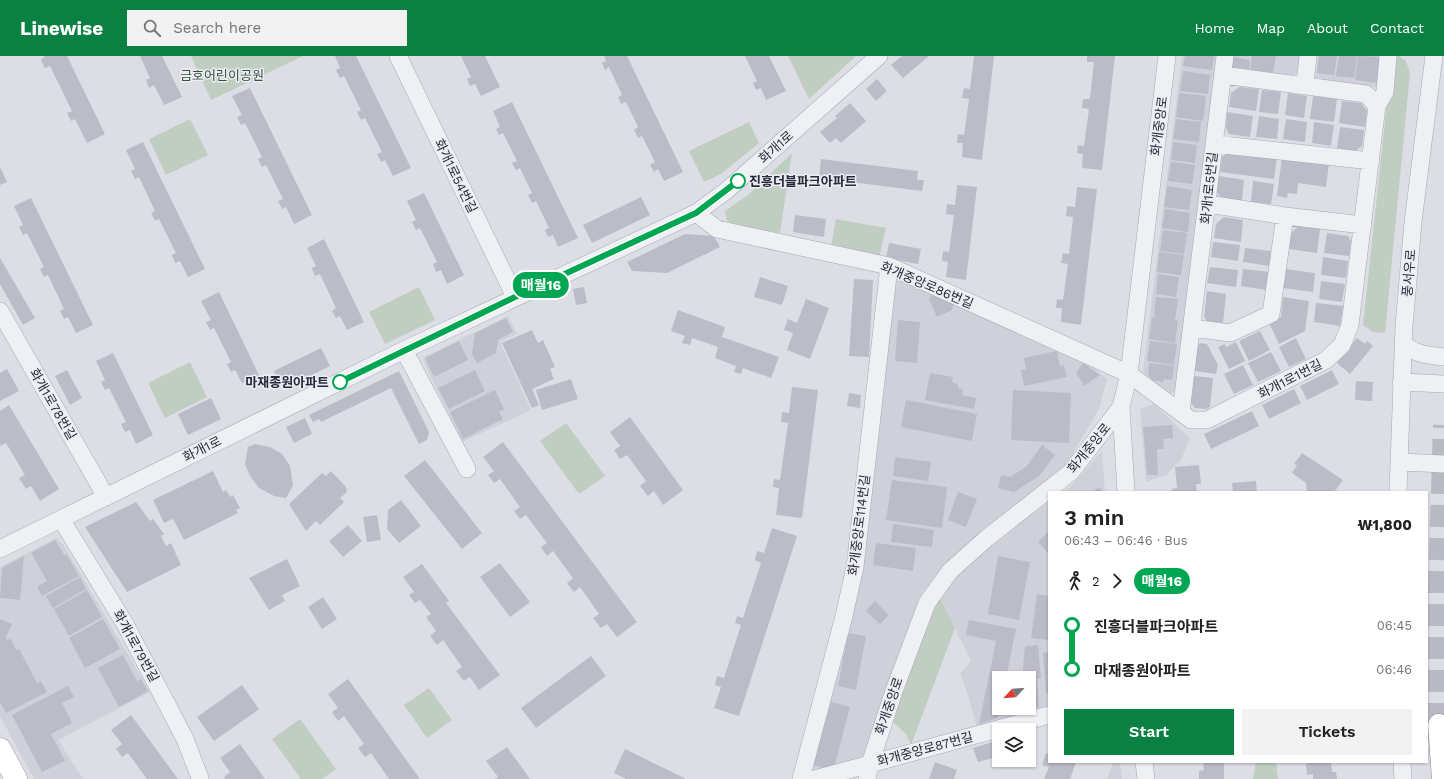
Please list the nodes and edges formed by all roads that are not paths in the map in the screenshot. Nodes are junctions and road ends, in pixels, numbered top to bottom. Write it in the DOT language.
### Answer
graph roads {
  1 [pos="398,56"];
  2 [pos="879,56"];
  3 [pos="1167,56"];
  4 [pos="1225,56"];
  5 [pos="1308,56"];
  6 [pos="1388,56"];
  7 [pos="1434,56"];
  8 [pos="1223,74"];
  9 [pos="1305,84"];
  10 [pos="1377,106"];
  11 [pos="1214,144"];
  12 [pos="1371,161"];
  13 [pos="1208,204"];
  14 [pos="696,213"];
  15 [pos="1285,216"];
  16 [pos="1363,224"];
  17 [pos="889,266"];
  18 [pos="515,297"];
  19 [pos="0,311"];
  20 [pos="1192,328"];
  21 [pos="1403,343"];
  22 [pos="404,350"];
  23 [pos="1444,357"];
  24 [pos="1129,374"];
  25 [pos="1401,382"];
  26 [pos="1444,384"];
  27 [pos="1121,407"];
  28 [pos="1181,412"];
  29 [pos="1400,462"];
  30 [pos="1444,464"];
  31 [pos="467,469"];
  32 [pos="1126,491"];
  33 [pos="1398,491"];
  34 [pos="106,497"];
  35 [pos="61,519"];
  36 [pos="0,549"];
  37 [pos="1048,715"];
  38 [pos="1439,725"];
  39 [pos="0,749"];
  40 [pos="1144,763"];
  41 [pos="1402,763"];
  42 [pos="869,771"];
  43 [pos="200,778"];
  44 [pos="16,779"];
  45 [pos="801,779"];
  46 [pos="815,779"];
  47 [pos="1146,779"];
  48 [pos="1402,779"];
  49 [pos="1443,779"];
  1 -- 18 [label="street, 화개1로54번길"];
  2 -- 14 [label="street, 화개1로"];
  3 -- 24 [label="street, 화개중앙로"];
  4 -- 8 [label="street, 화개1로5번길"];
  5 -- 9 [label="street"];
  6 -- 10 [label="street, 화개1로1번길"];
  7 -- 21 [label="street, 풍서우로"];
  8 -- 9 [label="street"];
  8 -- 11 [label="street, 화개1로5번길"];
  9 -- 10 [label="street"];
  10 -- 12 [label="street, 화개1로1번길"];
  11 -- 12 [label="street"];
  11 -- 13 [label="street, 화개1로5번길"];
  12 -- 16 [label="street, 화개1로1번길"];
  13 -- 15 [label="street"];
  13 -- 20 [label="street, 화개1로5번길"];
  14 -- 17 [label="street, 화개중앙로86번길"];
  14 -- 18 [label="street, 화개1로"];
  15 -- 16 [label="street"];
  15 -- 20 [label="street"];
  16 -- 28 [label="street, 화개1로1번길"];
  17 -- 24 [label="street, 화개중앙로86번길"];
  17 -- 45 [label="street, 화개중앙로114번길"];
  18 -- 22 [label="street, 화개1로"];
  19 -- 34 [label="street, 화개1로78번길"];
  20 -- 28 [label="street, 화개1로5번길"];
  21 -- 23 [label="street"];
  21 -- 25 [label="street, 풍서우로"];
  22 -- 31 [label="street"];
  22 -- 34 [label="street, 화개1로"];
  24 -- 27 [label="street, 화개중앙로"];
  24 -- 28 [label="street, 화개1로1번길"];
  25 -- 26 [label="street"];
  25 -- 29 [label="street, 풍서우로"];
  27 -- 32 [label="street"];
  27 -- 42 [label="street, 화개중앙로"];
  29 -- 30 [label="street"];
  29 -- 33 [label="street, 풍서우로"];
  34 -- 35 [label="street, 화개1로"];
  35 -- 36 [label="street, 화개1로"];
  35 -- 43 [label="street, 화개1로79번길"];
  37 -- 42 [label="street, 화개중앙로87번길"];
  38 -- 49 [label="main road"];
  39 -- 44 [label="main road"];
  40 -- 47 [label="street"];
  41 -- 48 [label="street"];
  42 -- 46 [label="street"];
}
